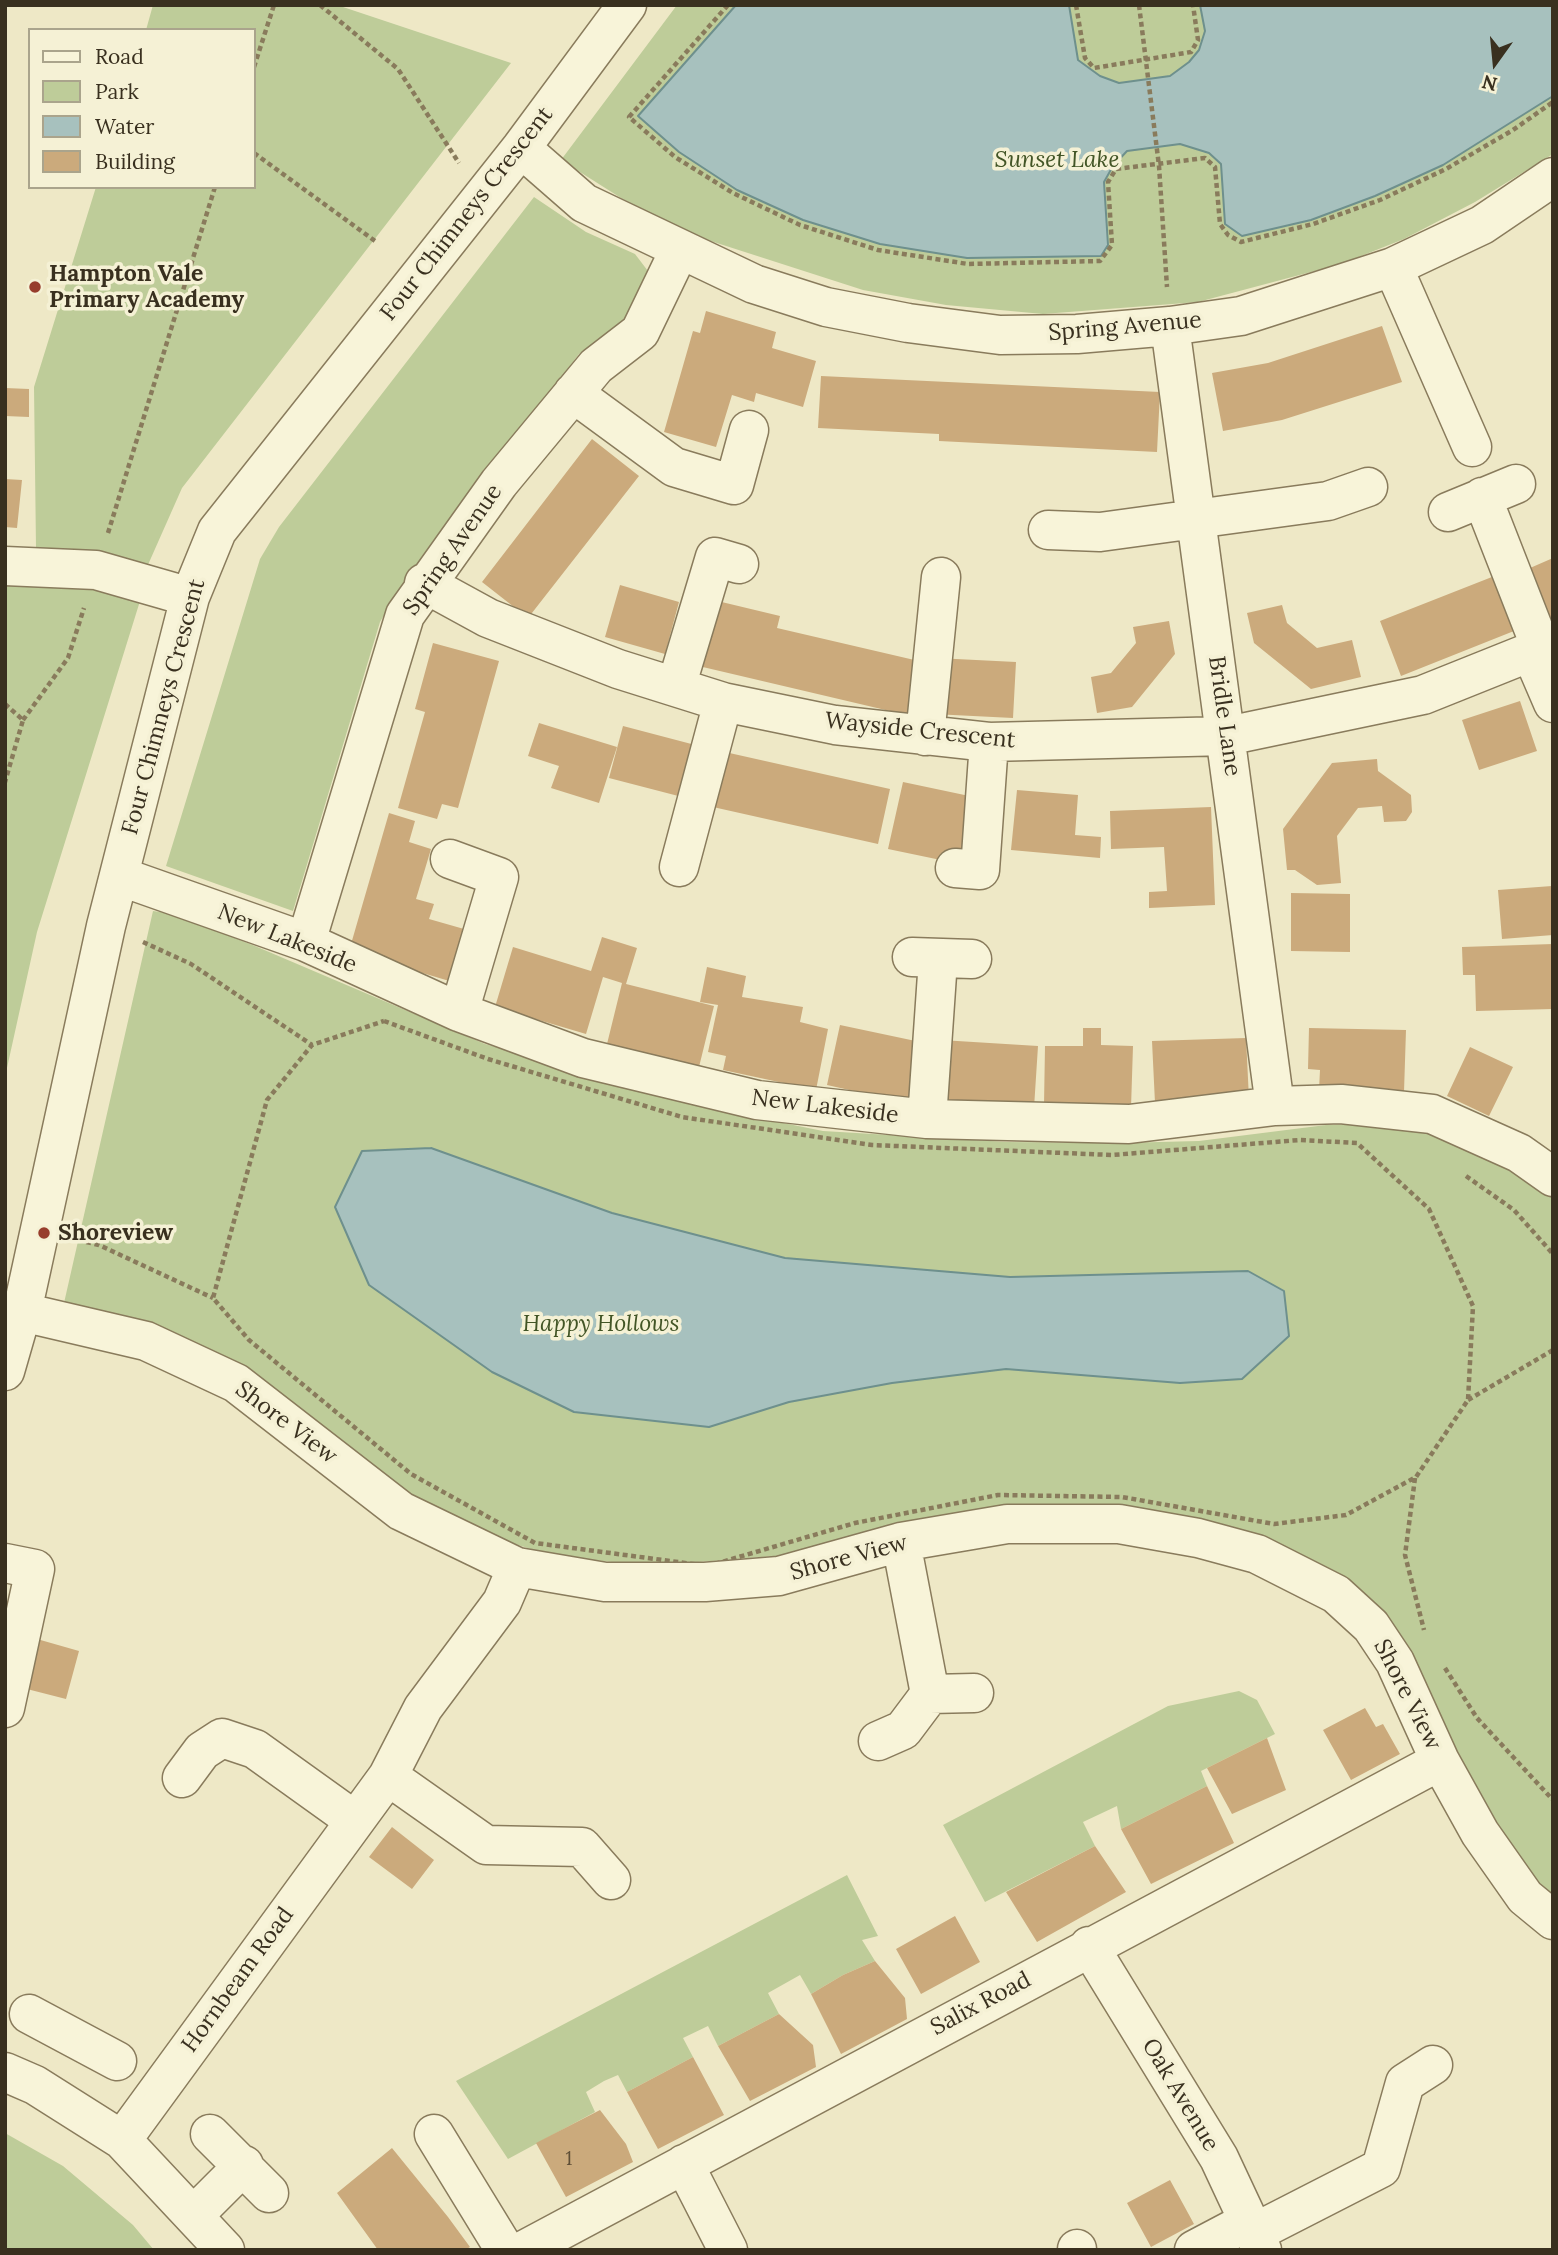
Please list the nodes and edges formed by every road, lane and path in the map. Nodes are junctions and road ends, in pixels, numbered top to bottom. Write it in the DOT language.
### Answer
graph roads {
  1 [pos="274,5"];
  2 [pos="320,5"];
  3 [pos="627,5"];
  4 [pos="728,5"];
  5 [pos="1076,5"];
  6 [pos="1139,5"];
  7 [pos="1193,5"];
  8 [pos="1146,59"];
  9 [pos="256,61"];
  10 [pos="1553,102"];
  11 [pos="521,148"];
  12 [pos="256,154"];
  13 [pos="1159,166"];
  14 [pos="1553,177"];
  15 [pos="214,189"];
  16 [pos="482,198"];
  17 [pos="375,241"];
  18 [pos="679,251"];
  19 [pos="1393,267"];
  20 [pos="1170,326"];
  21 [pos="573,393"];
  22 [pos="749,430"];
  23 [pos="1472,447"];
  24 [pos="1368,487"];
  25 [pos="1482,498"];
  26 [pos="1197,519"];
  27 [pos="1048,530"];
  28 [pos="739,564"];
  29 [pos="5,566"];
  30 [pos="96,570"];
  31 [pos="942,578"];
  32 [pos="424,583"];
  33 [pos="190,597"];
  34 [pos="1542,648"];
  35 [pos="676,687"];
  36 [pos="723,702"];
  37 [pos="5,704"];
  38 [pos="1553,704"];
  39 [pos="23,720"];
  40 [pos="925,736"];
  41 [pos="1227,736"];
  42 [pos="989,742"];
  43 [pos="5,782"];
  44 [pos="450,859"];
  45 [pos="679,867"];
  46 [pos="955,869"];
  47 [pos="120,876"];
  48 [pos="106,926"];
  49 [pos="306,942"];
  50 [pos="941,959"];
  51 [pos="458,1012"];
  52 [pos="312,1045"];
  53 [pos="1275,1106"];
  54 [pos="927,1119"];
  55 [pos="1357,1143"];
  56 [pos="1368,1144"];
  57 [pos="1464,1175"];
  58 [pos="1553,1177"];
  59 [pos="38,1230"];
  60 [pos="1553,1254"];
  61 [pos="18,1296"];
  62 [pos="213,1298"];
  63 [pos="1553,1350"];
  64 [pos="5,1371"];
  65 [pos="1468,1400"];
  66 [pos="1416,1477"];
  67 [pos="901,1542"];
  68 [pos="5,1563"];
  69 [pos="517,1567"];
  70 [pos="1427,1642"];
  71 [pos="1441,1663"];
  72 [pos="974,1693"];
  73 [pos="930,1694"];
  74 [pos="5,1708"];
  75 [pos="878,1741"];
  76 [pos="1440,1761"];
  77 [pos="388,1776"];
  78 [pos="182,1779"];
  79 [pos="1553,1800"];
  80 [pos="354,1820"];
  81 [pos="611,1880"];
  82 [pos="1553,1920"];
  83 [pos="1089,1946"];
  84 [pos="29,2014"];
  85 [pos="65,2031"];
  86 [pos="117,2061"];
  87 [pos="1433,2065"];
  88 [pos="20,2078"];
  89 [pos="210,2134"];
  90 [pos="434,2134"];
  91 [pos="122,2140"];
  92 [pos="684,2164"];
  93 [pos="194,2215"];
  94 [pos="1255,2235"];
  95 [pos="225,2250"];
  96 [pos="505,2250"];
  97 [pos="524,2250"];
  98 [pos="729,2250"];
  99 [pos="1194,2250"];
  1 -- 9 [label="path"];
  2 -- 16 [label="path"];
  3 -- 11 [label="street, Four Chimneys Crescent"];
  4 -- 13 [label="path"];
  5 -- 8 [label="path"];
  6 -- 8 [label="path"];
  7 -- 8 [label="path"];
  8 -- 13 [label="path"];
  10 -- 13 [label="path"];
  11 -- 16 [label="street, Four Chimneys Crescent"];
  11 -- 18 [label="street, Spring Avenue"];
  12 -- 17 [label="path"];
  13 -- 20 [label="path"];
  14 -- 19 [label="street, Spring Avenue"];
  15 -- 30 [label="path"];
  16 -- 33 [label="street, Four Chimneys Crescent"];
  18 -- 20 [label="street, Spring Avenue"];
  18 -- 21 [label="street, Spring Avenue"];
  19 -- 20 [label="street, Spring Avenue"];
  19 -- 23 [label="street"];
  20 -- 26 [label="street, Bridle Lane"];
  21 -- 22 [label="street"];
  21 -- 32 [label="street, Spring Avenue"];
  24 -- 26 [label="street"];
  25 -- 34 [label="street"];
  26 -- 27 [label="street"];
  26 -- 41 [label="street, Bridle Lane"];
  28 -- 35 [label="street"];
  29 -- 30 [label="street"];
  30 -- 33 [label="street"];
  30 -- 39 [label="path"];
  31 -- 40 [label="street"];
  32 -- 35 [label="street, Wayside Crescent"];
  32 -- 49 [label="street, Spring Avenue"];
  33 -- 47 [label="street, Four Chimneys Crescent"];
  34 -- 38 [label="street"];
  34 -- 41 [label="street, Wayside Crescent"];
  35 -- 36 [label="street, Wayside Crescent"];
  36 -- 40 [label="street, Wayside Crescent"];
  36 -- 45 [label="street"];
  37 -- 39 [label="path"];
  39 -- 43 [label="path"];
  40 -- 42 [label="street, Wayside Crescent"];
  41 -- 42 [label="street, Wayside Crescent"];
  41 -- 53 [label="street, Bridle Lane"];
  42 -- 46 [label="street"];
  44 -- 51 [label="street"];
  47 -- 48 [label="street, Four Chimneys Crescent"];
  47 -- 49 [label="street, New Lakeside"];
  48 -- 52 [label="path"];
  48 -- 59 [label="street, Four Chimneys Crescent"];
  49 -- 51 [label="street, New Lakeside"];
  50 -- 54 [label="street"];
  51 -- 54 [label="street, New Lakeside"];
  52 -- 55 [label="path"];
  52 -- 62 [label="path"];
  53 -- 54 [label="street, New Lakeside"];
  53 -- 58 [label="street, New Lakeside"];
  55 -- 56 [label="path"];
  55 -- 65 [label="path"];
  57 -- 60 [label="path"];
  59 -- 61 [label="street, Four Chimneys Crescent"];
  59 -- 62 [label="path"];
  61 -- 64 [label="street, Four Chimneys Crescent"];
  61 -- 69 [label="street, Shore View"];
  62 -- 66 [label="path"];
  63 -- 65 [label="path"];
  65 -- 66 [label="path"];
  66 -- 70 [label="path"];
  67 -- 69 [label="street, Shore View"];
  67 -- 73 [label="street"];
  67 -- 76 [label="street, Shore View"];
  68 -- 74 [label="street"];
  69 -- 77 [label="street, Hornbeam Road"];
  71 -- 79 [label="path"];
  72 -- 73 [label="street"];
  73 -- 75 [label="street"];
  76 -- 82 [label="street, Shore View"];
  76 -- 83 [label="street, Salix Road"];
  77 -- 80 [label="street, Hornbeam Road"];
  77 -- 81 [label="street"];
  78 -- 80 [label="street"];
  80 -- 91 [label="street, Hornbeam Road"];
  83 -- 92 [label="street, Salix Road"];
  83 -- 94 [label="street, Oak Avenue"];
  84 -- 85 [label="street"];
  85 -- 86 [label="street"];
  85 -- 88 [label="street"];
  87 -- 94 [label="street"];
  88 -- 91 [label="street"];
  89 -- 93 [label="street"];
  90 -- 96 [label="street"];
  91 -- 93 [label="street"];
  92 -- 97 [label="street, Salix Road"];
  92 -- 98 [label="street"];
  93 -- 95 [label="street"];
  94 -- 99 [label="street"];
}
